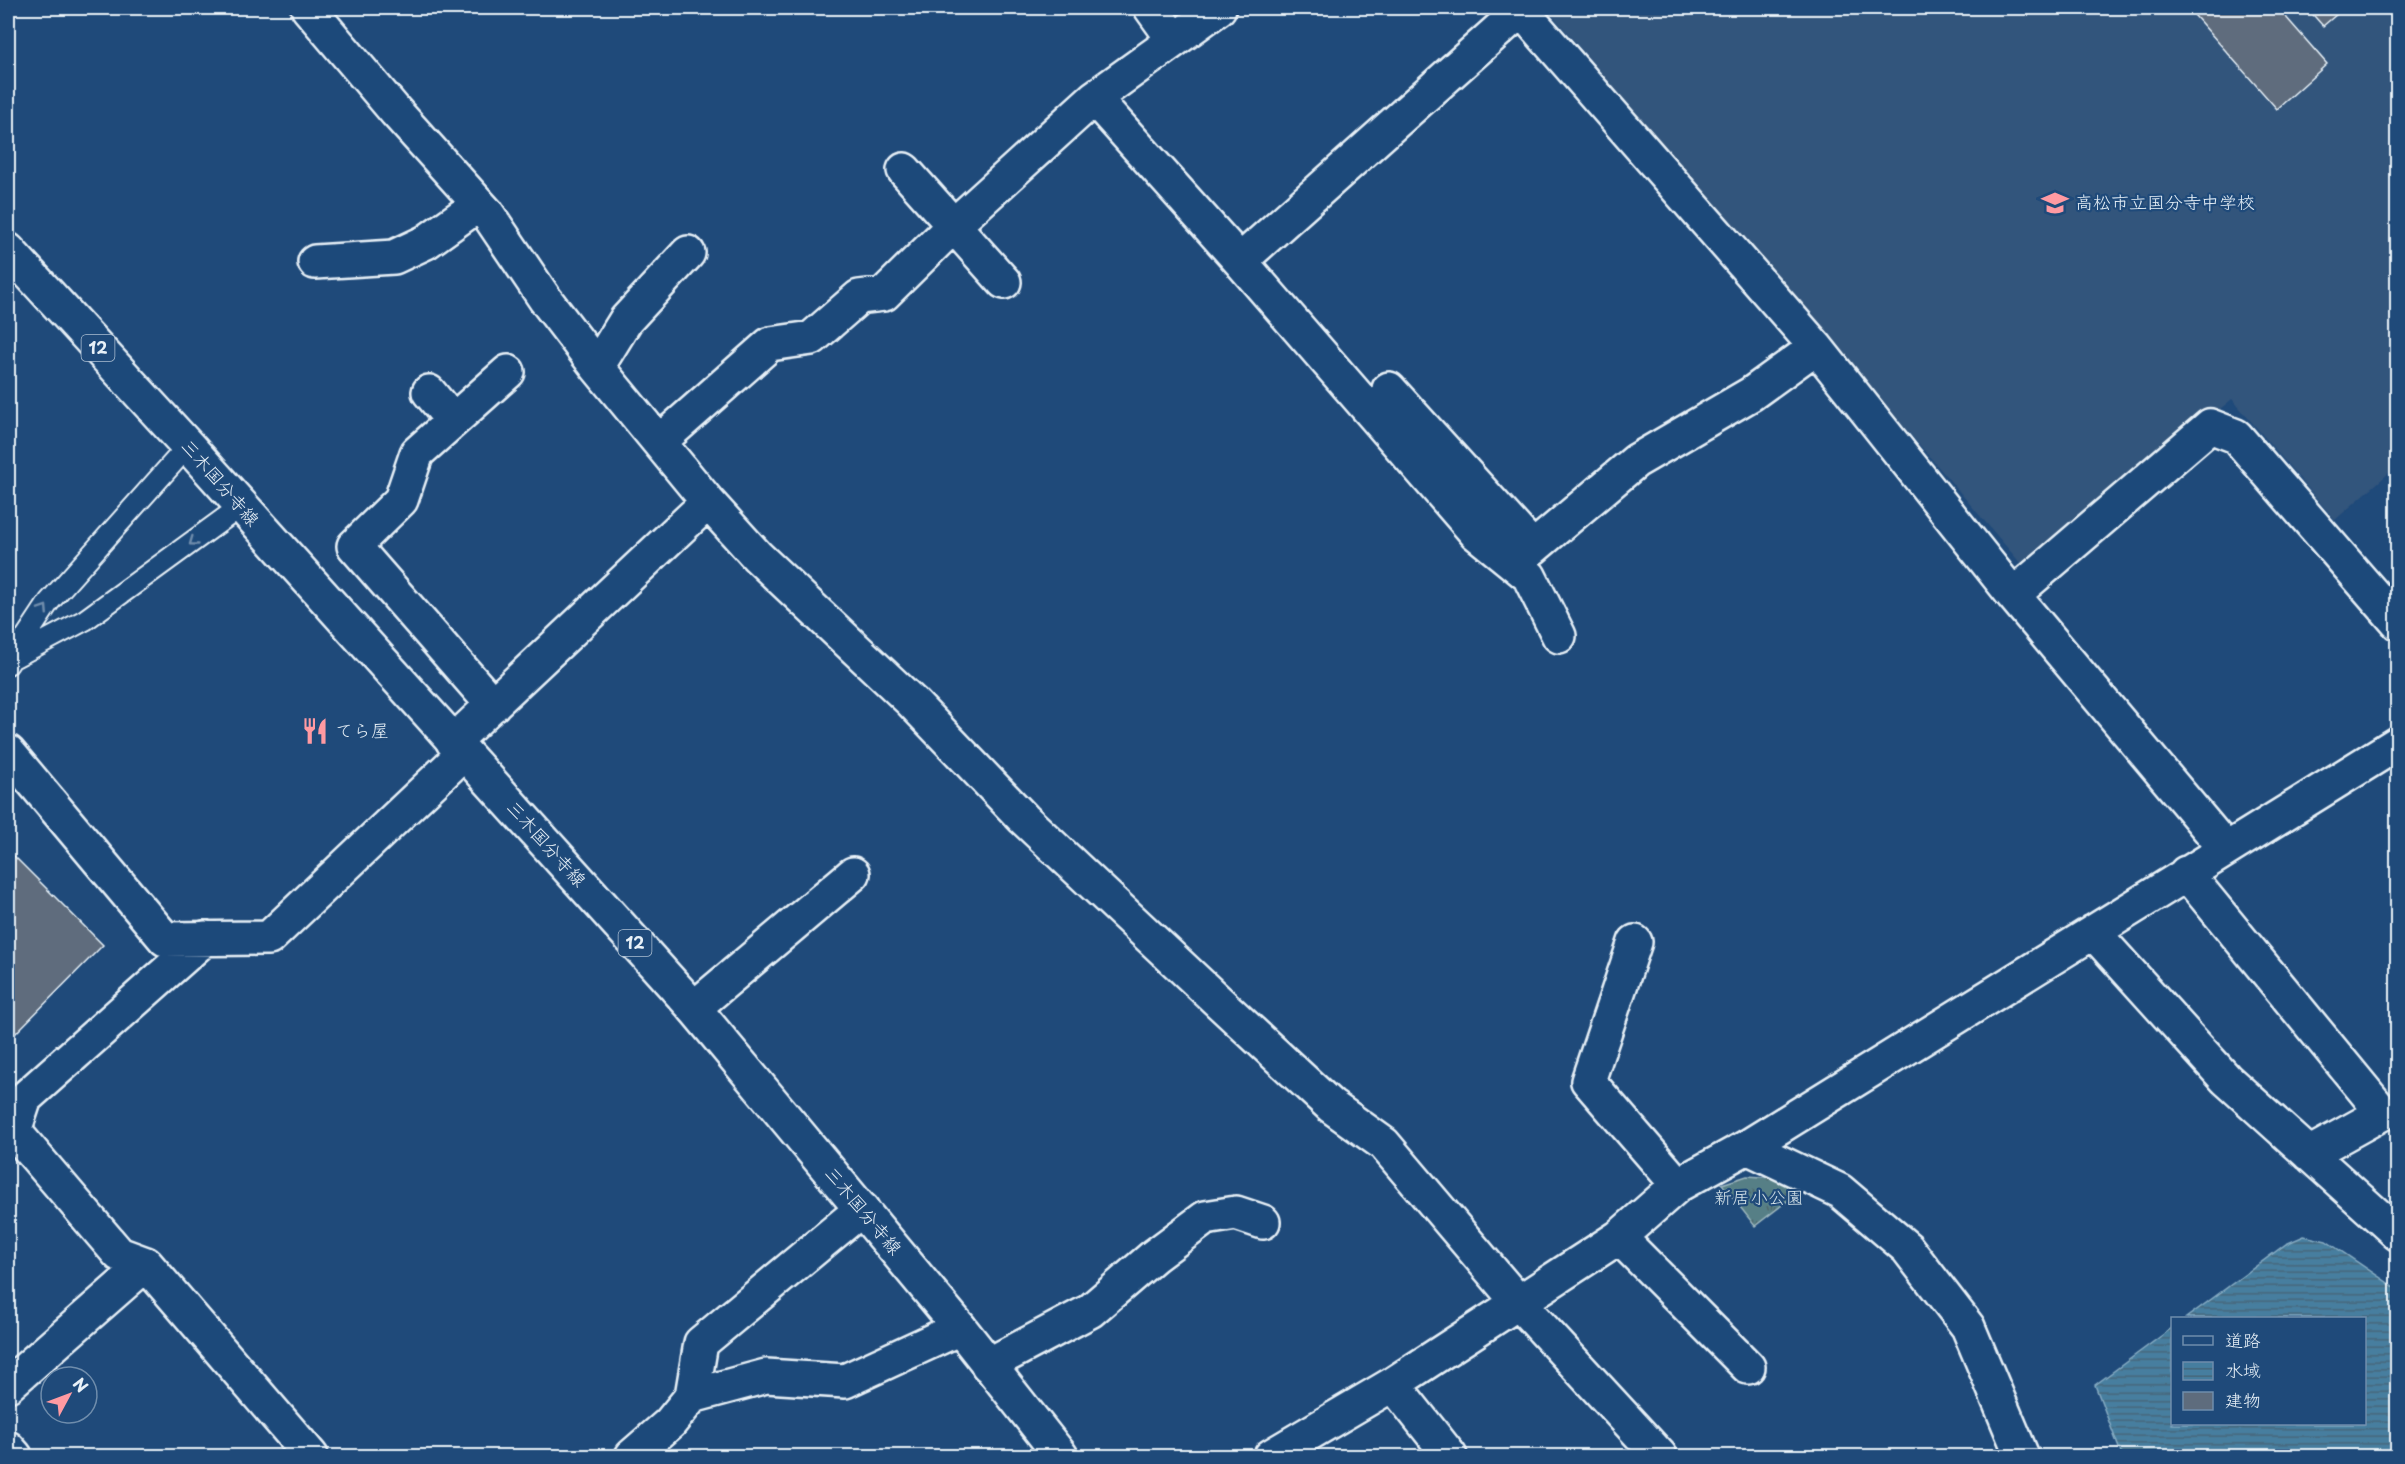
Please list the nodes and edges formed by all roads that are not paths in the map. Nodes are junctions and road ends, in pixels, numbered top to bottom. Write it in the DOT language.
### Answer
graph roads {
  1 [pos="308,8"];
  2 [pos="1151,8"];
  3 [pos="1219,8"];
  4 [pos="1523,9"];
  5 [pos="1174,40"];
  6 [pos="1094,98"];
  7 [pos="904,170"];
  8 [pos="479,204"];
  9 [pos="953,226"];
  10 [pos="8,250"];
  11 [pos="688,254"];
  12 [pos="1240,261"];
  13 [pos="315,262"];
  14 [pos="1004,282"];
  15 [pos="1816,347"];
  16 [pos="597,367"];
  17 [pos="508,372"];
  18 [pos="1389,388"];
  19 [pos="429,392"];
  20 [pos="453,421"];
  21 [pos="659,442"];
  22 [pos="188,447"];
  23 [pos="708,502"];
  24 [pos="240,507"];
  25 [pos="2013,595"];
  26 [pos="2397,623"];
  27 [pos="1558,636"];
  28 [pos="10,662"];
  29 [pos="493,705"];
  30 [pos="2397,743"];
  31 [pos="458,748"];
  32 [pos="8,752"];
  33 [pos="2225,848"];
  34 [pos="2186,873"];
  35 [pos="853,874"];
  36 [pos="2093,932"];
  37 [pos="205,938"];
  38 [pos="1635,942"];
  39 [pos="694,1008"];
  40 [pos="2390,1117"];
  41 [pos="1747,1147"];
  42 [pos="2309,1154"];
  43 [pos="1678,1185"];
  44 [pos="862,1209"];
  45 [pos="1263,1222"];
  46 [pos="2397,1234"];
  47 [pos="1619,1237"];
  48 [pos="146,1264"];
  49 [pos="1518,1302"];
  50 [pos="960,1328"];
  51 [pos="988,1365"];
  52 [pos="1748,1367"];
  53 [pos="8,1384"];
  54 [pos="1393,1384"];
  55 [pos="692,1396"];
  56 [pos="8,1448"];
  57 [pos="15,1456"];
  58 [pos="310,1456"];
  59 [pos="632,1456"];
  60 [pos="1061,1456"];
  61 [pos="1271,1456"];
  62 [pos="1450,1456"];
  63 [pos="1660,1456"];
  64 [pos="2022,1456"];
  1 -- 8 [label="street"];
  2 -- 5 [label="street"];
  3 -- 5 [label="street"];
  4 -- 12 [label="street"];
  4 -- 15 [label="street"];
  5 -- 6 [label="street"];
  6 -- 9 [label="street"];
  6 -- 12 [label="street"];
  7 -- 9 [label="street"];
  8 -- 13 [label="street"];
  8 -- 16 [label="street"];
  9 -- 14 [label="street"];
  9 -- 21 [label="street"];
  10 -- 22 [label="street, 三木国分寺線 / 12"];
  11 -- 16 [label="street"];
  12 -- 27 [label="street"];
  15 -- 18 [label="street"];
  15 -- 25 [label="street"];
  16 -- 21 [label="street"];
  17 -- 20 [label="street"];
  19 -- 20 [label="street"];
  20 -- 29 [label="street"];
  21 -- 23 [label="street"];
  22 -- 24 [label="street, 三木国分寺線 / 12"];
  28 -- 22 [label="lane, one-way"];
  23 -- 29 [label="street"];
  23 -- 49 [label="street"];
  24 -- 28 [label="lane, one-way"];
  24 -- 31 [label="street, 三木国分寺線 / 12"];
  25 -- 26 [label="street"];
  25 -- 33 [label="street"];
  29 -- 31 [label="street"];
  30 -- 33 [label="street"];
  31 -- 37 [label="street"];
  31 -- 39 [label="street, 三木国分寺線 / 12"];
  32 -- 37 [label="street"];
  33 -- 34 [label="street"];
  34 -- 36 [label="street"];
  34 -- 40 [label="street"];
  35 -- 39 [label="street"];
  36 -- 41 [label="street"];
  36 -- 42 [label="street"];
  37 -- 48 [label="street"];
  38 -- 43 [label="street"];
  39 -- 44 [label="street, 三木国分寺線 / 12"];
  40 -- 42 [label="street"];
  41 -- 43 [label="street"];
  41 -- 64 [label="street"];
  42 -- 46 [label="street"];
  43 -- 47 [label="street"];
  44 -- 50 [label="street, 三木国分寺線 / 12"];
  44 -- 55 [label="street"];
  45 -- 51 [label="street"];
  47 -- 49 [label="street"];
  47 -- 52 [label="street"];
  48 -- 53 [label="street"];
  48 -- 58 [label="street"];
  49 -- 54 [label="street"];
  49 -- 63 [label="street"];
  50 -- 51 [label="street, 三木国分寺線 / 12"];
  50 -- 55 [label="street"];
  51 -- 60 [label="street, 三木国分寺線 / 12"];
  54 -- 61 [label="street"];
  54 -- 62 [label="street"];
  55 -- 59 [label="street"];
  56 -- 57 [label="street"];
}
